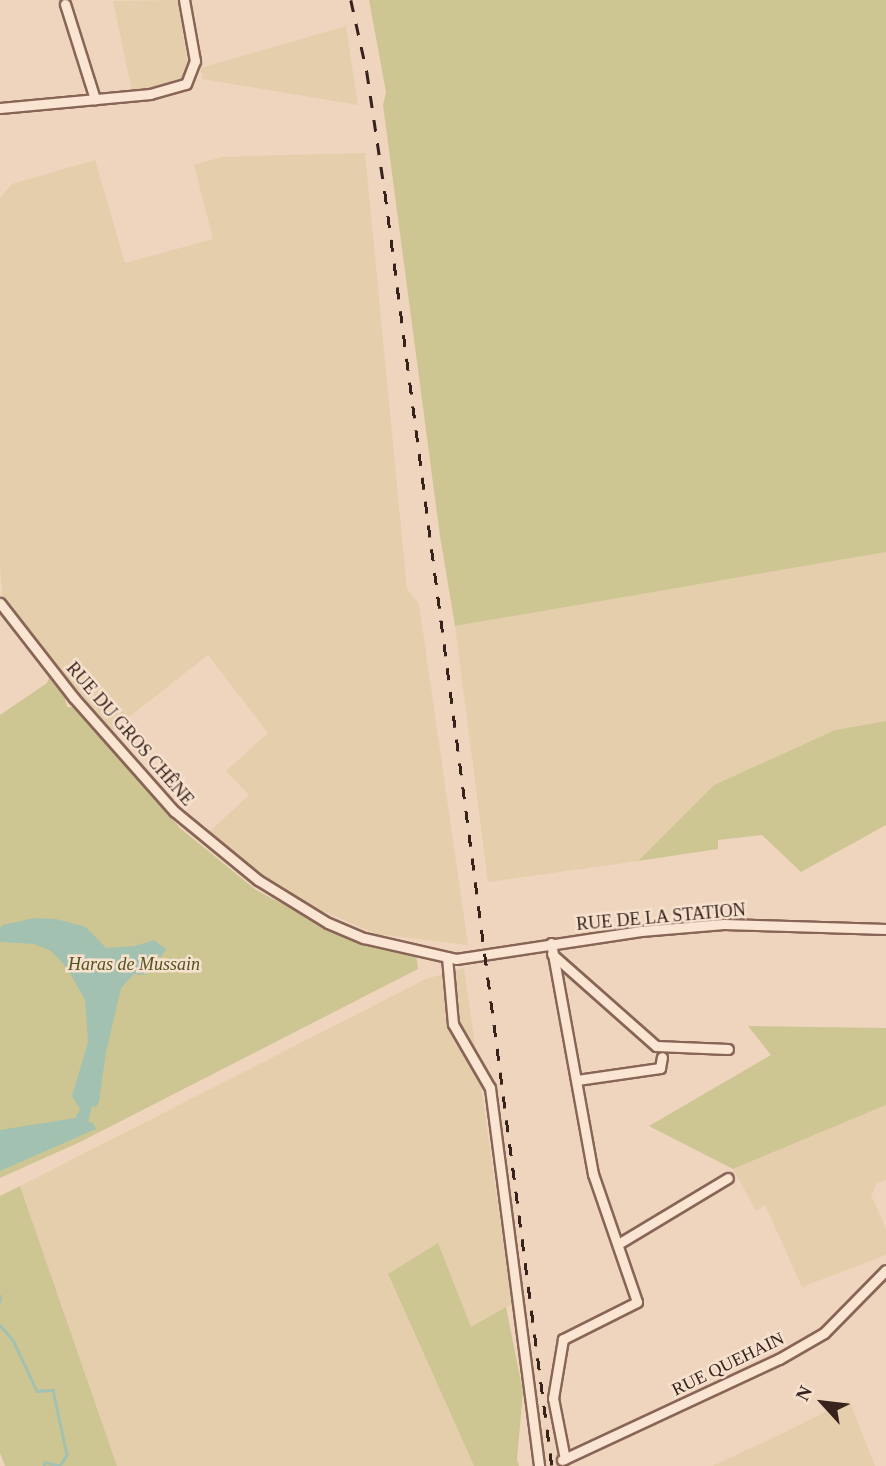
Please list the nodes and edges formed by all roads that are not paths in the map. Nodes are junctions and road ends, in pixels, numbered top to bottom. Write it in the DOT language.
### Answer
graph roads {
  1 [pos="184,0"];
  2 [pos="65,4"];
  3 [pos="95,99"];
  4 [pos="0,108"];
  5 [pos="0,603"];
  6 [pos="886,929"];
  7 [pos="551,943"];
  8 [pos="552,954"];
  9 [pos="481,955"];
  10 [pos="447,957"];
  11 [pos="728,1049"];
  12 [pos="662,1057"];
  13 [pos="578,1080"];
  14 [pos="728,1178"];
  15 [pos="618,1244"];
  16 [pos="886,1270"];
  17 [pos="539,1466"];
  1 -- 3 [label="street"];
  2 -- 3 [label="street"];
  3 -- 4 [label="street"];
  5 -- 10 [label="street, RUE DU GROS CHÊNE"];
  6 -- 7 [label="street, RUE DE LA STATION"];
  7 -- 8 [label="street"];
  7 -- 9 [label="street, RUE DE LA STATION"];
  8 -- 11 [label="street"];
  8 -- 13 [label="street"];
  9 -- 10 [label="street, RUE DU GROS CHÊNE"];
  10 -- 17 [label="street"];
  12 -- 13 [label="street"];
  13 -- 15 [label="street"];
  14 -- 15 [label="street"];
  15 -- 16 [label="street, RUE QUEHAIN"];
}
